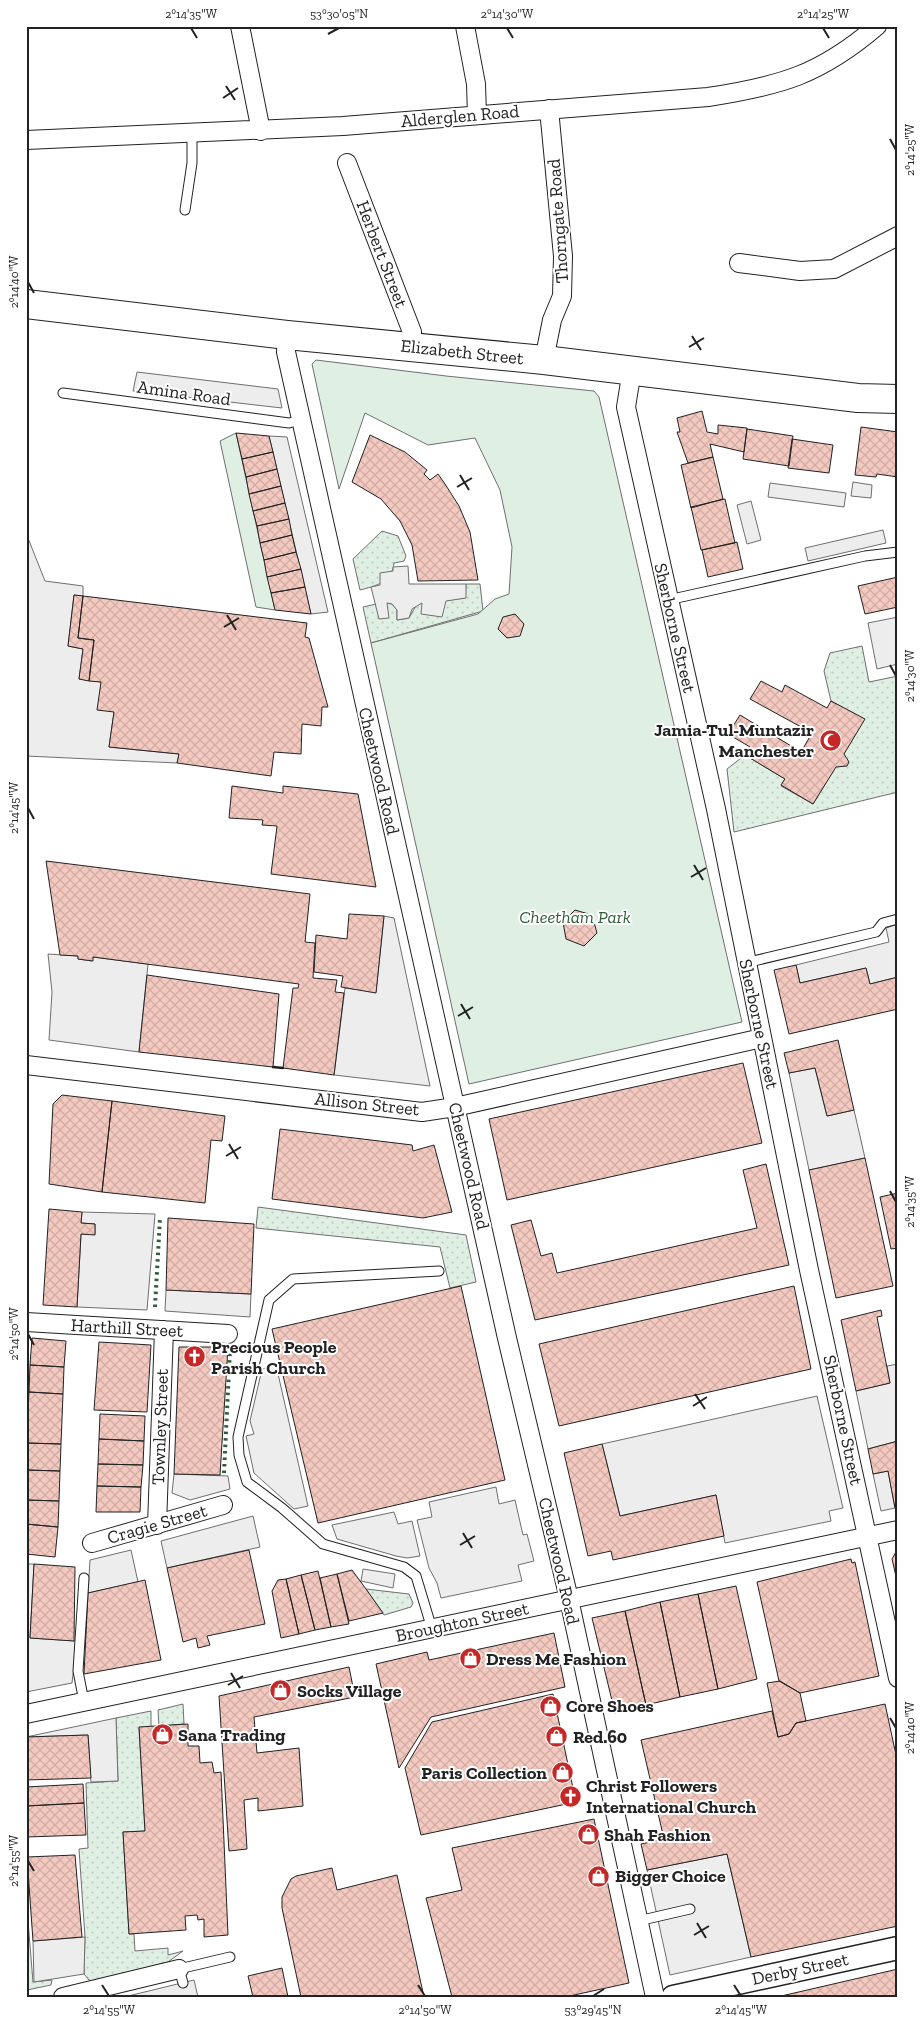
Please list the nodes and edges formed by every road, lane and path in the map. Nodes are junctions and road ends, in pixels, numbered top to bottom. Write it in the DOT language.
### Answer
graph roads {
  1 [pos="240,26"];
  2 [pos="465,26"];
  3 [pos="877,26"];
  4 [pos="549,109"];
  5 [pos="477,115"];
  6 [pos="261,131"];
  7 [pos="192,134"];
  8 [pos="26,140"];
  9 [pos="347,163"];
  10 [pos="185,210"];
  11 [pos="898,236"];
  12 [pos="739,262"];
  13 [pos="26,304"];
  14 [pos="287,336"];
  15 [pos="409,346"];
  16 [pos="544,360"];
  17 [pos="632,370"];
  18 [pos="63,393"];
  19 [pos="898,400"];
  20 [pos="301,420"];
  21 [pos="898,552"];
  22 [pos="668,600"];
  23 [pos="898,919"];
  24 [pos="745,963"];
  25 [pos="762,1038"];
  26 [pos="26,1065"];
  27 [pos="456,1107"];
  28 [pos="439,1271"];
  29 [pos="26,1322"];
  30 [pos="164,1330"];
  31 [pos="228,1334"];
  32 [pos="223,1505"];
  33 [pos="156,1525"];
  34 [pos="898,1530"];
  35 [pos="868,1536"];
  36 [pos="92,1543"];
  37 [pos="84,1578"];
  38 [pos="569,1599"];
  39 [pos="432,1629"];
  40 [pos="898,1678"];
  41 [pos="84,1702"];
  42 [pos="26,1714"];
  43 [pos="690,1909"];
  44 [pos="638,1921"];
  45 [pos="898,1948"];
  46 [pos="230,1957"];
  47 [pos="181,1976"];
  48 [pos="63,1997"];
  49 [pos="655,1997"];
  50 [pos="673,1997"];
  1 -- 6 [label="street"];
  2 -- 5 [label="street"];
  3 -- 4 [label="street, Alderglen Road"];
  4 -- 5 [label="street, Alderglen Road"];
  4 -- 16 [label="street, Thorngate Road"];
  5 -- 6 [label="street, Alderglen Road"];
  6 -- 7 [label="street, Alderglen Road"];
  7 -- 8 [label="street, Alderglen Road"];
  7 -- 10 [label="lane"];
  9 -- 15 [label="street, Herbert Street"];
  11 -- 12 [label="street"];
  13 -- 14 [label="highway, Elizabeth Street"];
  14 -- 15 [label="highway, Elizabeth Street"];
  14 -- 20 [label="street, Cheetwood Road"];
  15 -- 16 [label="highway, Elizabeth Street"];
  16 -- 17 [label="highway, Elizabeth Street"];
  17 -- 19 [label="highway, Elizabeth Street"];
  17 -- 22 [label="street, Sherborne Street"];
  18 -- 20 [label="lane, Amina Road"];
  20 -- 27 [label="street, Cheetwood Road"];
  21 -- 22 [label="lane"];
  22 -- 24 [label="street, Sherborne Street"];
  23 -- 24 [label="lane"];
  24 -- 25 [label="street, Sherborne Street"];
  25 -- 27 [label="street, Allison Street"];
  25 -- 35 [label="street, Sherborne Street"];
  26 -- 27 [label="street, Allison Street"];
  27 -- 38 [label="street, Cheetwood Road"];
  28 -- 39 [label="lane"];
  29 -- 30 [label="street, Harthill Street"];
  30 -- 31 [label="street, Harthill Street"];
  30 -- 33 [label="street, Townley Street"];
  32 -- 33 [label="street, Cragie Street"];
  33 -- 36 [label="street, Cragie Street"];
  34 -- 35 [label="street, Broughton Street"];
  35 -- 38 [label="street, Broughton Street"];
  35 -- 40 [label="street, Sherborne Street"];
  37 -- 41 [label="lane"];
  38 -- 39 [label="street, Broughton Street"];
  38 -- 44 [label="street, Cheetwood Road"];
  39 -- 41 [label="street, Broughton Street"];
  41 -- 42 [label="street, Broughton Street"];
  43 -- 44 [label="lane"];
  44 -- 49 [label="street, Cheetwood Road"];
  45 -- 50 [label="street, Derby Street"];
  46 -- 47 [label="lane"];
  47 -- 48 [label="street"];
}
